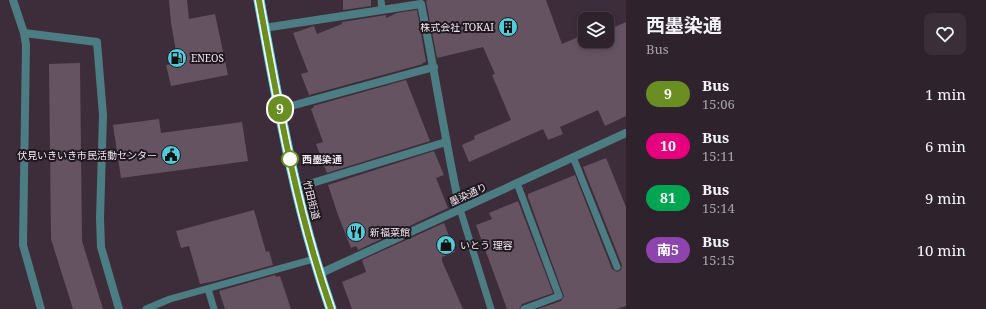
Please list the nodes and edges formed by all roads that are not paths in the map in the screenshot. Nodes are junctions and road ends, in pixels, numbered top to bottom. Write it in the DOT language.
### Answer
graph roads {
  1 [pos="13,0"];
  2 [pos="259,0"];
  3 [pos="381,0"];
  4 [pos="422,2"];
  5 [pos="382,9"];
  6 [pos="264,28"];
  7 [pos="24,33"];
  8 [pos="434,67"];
  9 [pos="280,109"];
  10 [pos="626,133"];
  11 [pos="446,142"];
  12 [pos="573,158"];
  13 [pos="517,183"];
  14 [pos="296,188"];
  15 [pos="460,209"];
  16 [pos="314,259"];
  17 [pos="617,267"];
  18 [pos="319,274"];
  19 [pos="208,289"];
  20 [pos="42,309"];
  21 [pos="119,309"];
  22 [pos="146,309"];
  23 [pos="214,309"];
  24 [pos="331,309"];
  25 [pos="491,309"];
  26 [pos="524,309"];
  1 -- 7 [label="street"];
  2 -- 6 [label="highway, 竹田街道"];
  3 -- 5 [label="lane"];
  4 -- 5 [label="street"];
  4 -- 8 [label="street"];
  5 -- 6 [label="street"];
  6 -- 9 [label="highway, 竹田街道"];
  7 -- 20 [label="street"];
  7 -- 21 [label="street"];
  8 -- 9 [label="street"];
  8 -- 11 [label="street"];
  9 -- 14 [label="highway, 竹田街道"];
  10 -- 12 [label="street, 墨染通り"];
  11 -- 14 [label="street"];
  11 -- 15 [label="street"];
  12 -- 13 [label="street, 墨染通り"];
  12 -- 17 [label="lane"];
  13 -- 15 [label="street, 墨染通り"];
  13 -- 26 [label="lane"];
  14 -- 16 [label="highway, 竹田街道"];
  15 -- 18 [label="street, 墨染通り"];
  15 -- 25 [label="lane"];
  16 -- 18 [label="highway, 竹田街道"];
  16 -- 19 [label="lane"];
  18 -- 24 [label="highway, 竹田街道"];
  19 -- 22 [label="lane"];
  19 -- 23 [label="lane"];
}
